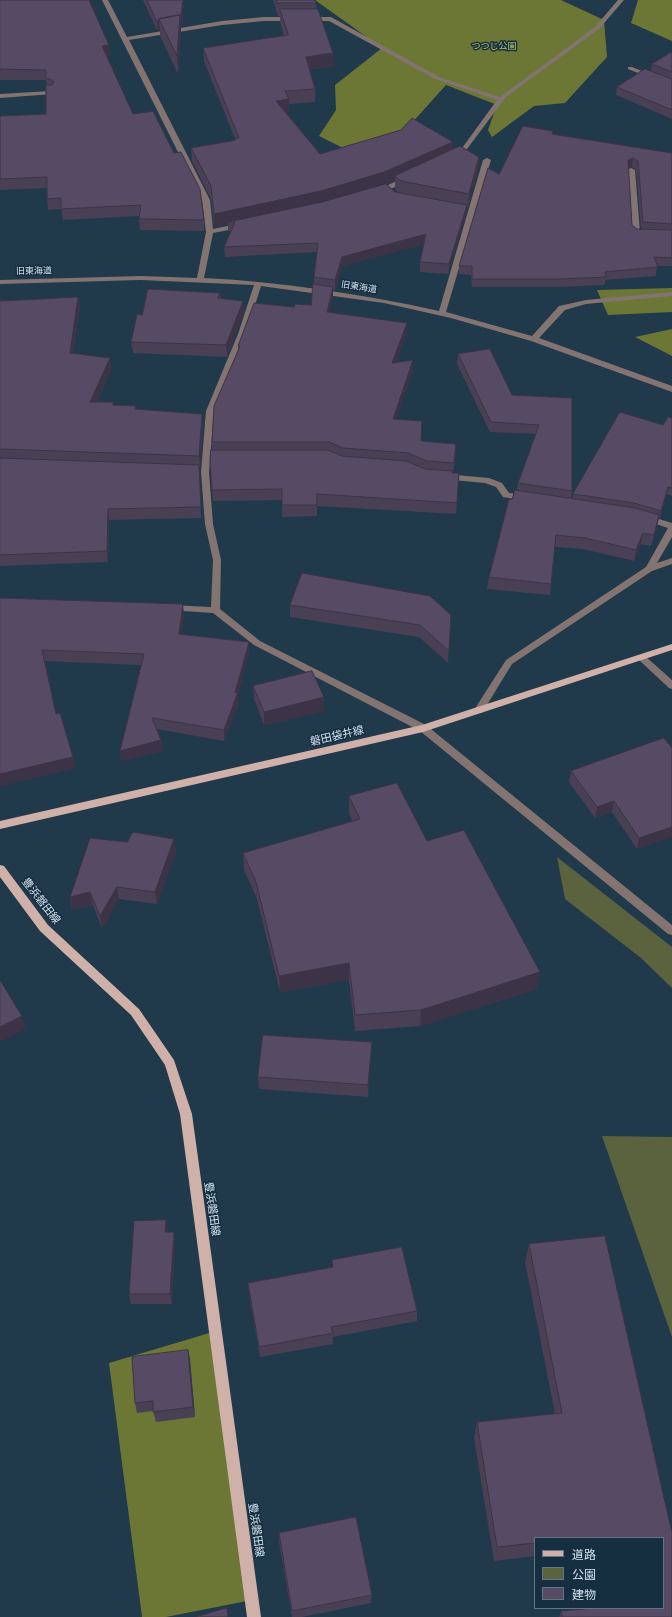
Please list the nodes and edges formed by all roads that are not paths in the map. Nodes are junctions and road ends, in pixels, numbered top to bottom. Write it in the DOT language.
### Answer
graph roads {
  1 [pos="105,0"];
  2 [pos="621,0"];
  3 [pos="125,39"];
  4 [pos="630,68"];
  5 [pos="672,84"];
  6 [pos="51,93"];
  7 [pos="0,96"];
  8 [pos="501,99"];
  9 [pos="452,159"];
  10 [pos="487,160"];
  11 [pos="631,170"];
  12 [pos="415,176"];
  13 [pos="372,193"];
  14 [pos="247,224"];
  15 [pos="210,232"];
  16 [pos="650,235"];
  17 [pos="200,280"];
  18 [pos="0,282"];
  19 [pos="258,283"];
  20 [pos="672,294"];
  21 [pos="442,314"];
  22 [pos="534,338"];
  23 [pos="672,389"];
  24 [pos="432,476"];
  25 [pos="536,500"];
  26 [pos="640,516"];
  27 [pos="672,528"];
  28 [pos="672,561"];
  29 [pos="649,569"];
  30 [pos="160,607"];
  31 [pos="215,610"];
  32 [pos="672,647"];
  33 [pos="642,658"];
  34 [pos="672,686"];
  35 [pos="479,710"];
  36 [pos="423,728"];
  37 [pos="0,825"];
  38 [pos="0,869"];
  39 [pos="672,931"];
  40 [pos="254,1617"];
  1 -- 3 [label="street"];
  2 -- 8 [label="street"];
  3 -- 8 [label="street"];
  3 -- 15 [label="street"];
  4 -- 5 [label="street"];
  6 -- 7 [label="street"];
  8 -- 9 [label="street"];
  10 -- 21 [label="street"];
  11 -- 16 [label="street"];
  12 -- 13 [label="street"];
  14 -- 15 [label="street"];
  15 -- 17 [label="street"];
  17 -- 18 [label="street, 旧東海道"];
  17 -- 19 [label="street, 旧東海道"];
  19 -- 21 [label="street, 旧東海道"];
  19 -- 31 [label="street"];
  20 -- 22 [label="street"];
  21 -- 22 [label="street, 旧東海道"];
  22 -- 23 [label="street, 旧東海道"];
  24 -- 25 [label="street"];
  26 -- 27 [label="street"];
  27 -- 29 [label="street"];
  28 -- 29 [label="street"];
  29 -- 35 [label="street"];
  30 -- 31 [label="street"];
  31 -- 36 [label="street"];
  32 -- 33 [label="main road, 磐田袋井線"];
  33 -- 34 [label="street"];
  33 -- 35 [label="main road, 磐田袋井線"];
  35 -- 36 [label="main road, 磐田袋井線"];
  36 -- 37 [label="main road, 磐田袋井線"];
  36 -- 39 [label="street"];
  38 -- 40 [label="main road, 豊浜磐田線"];
}
